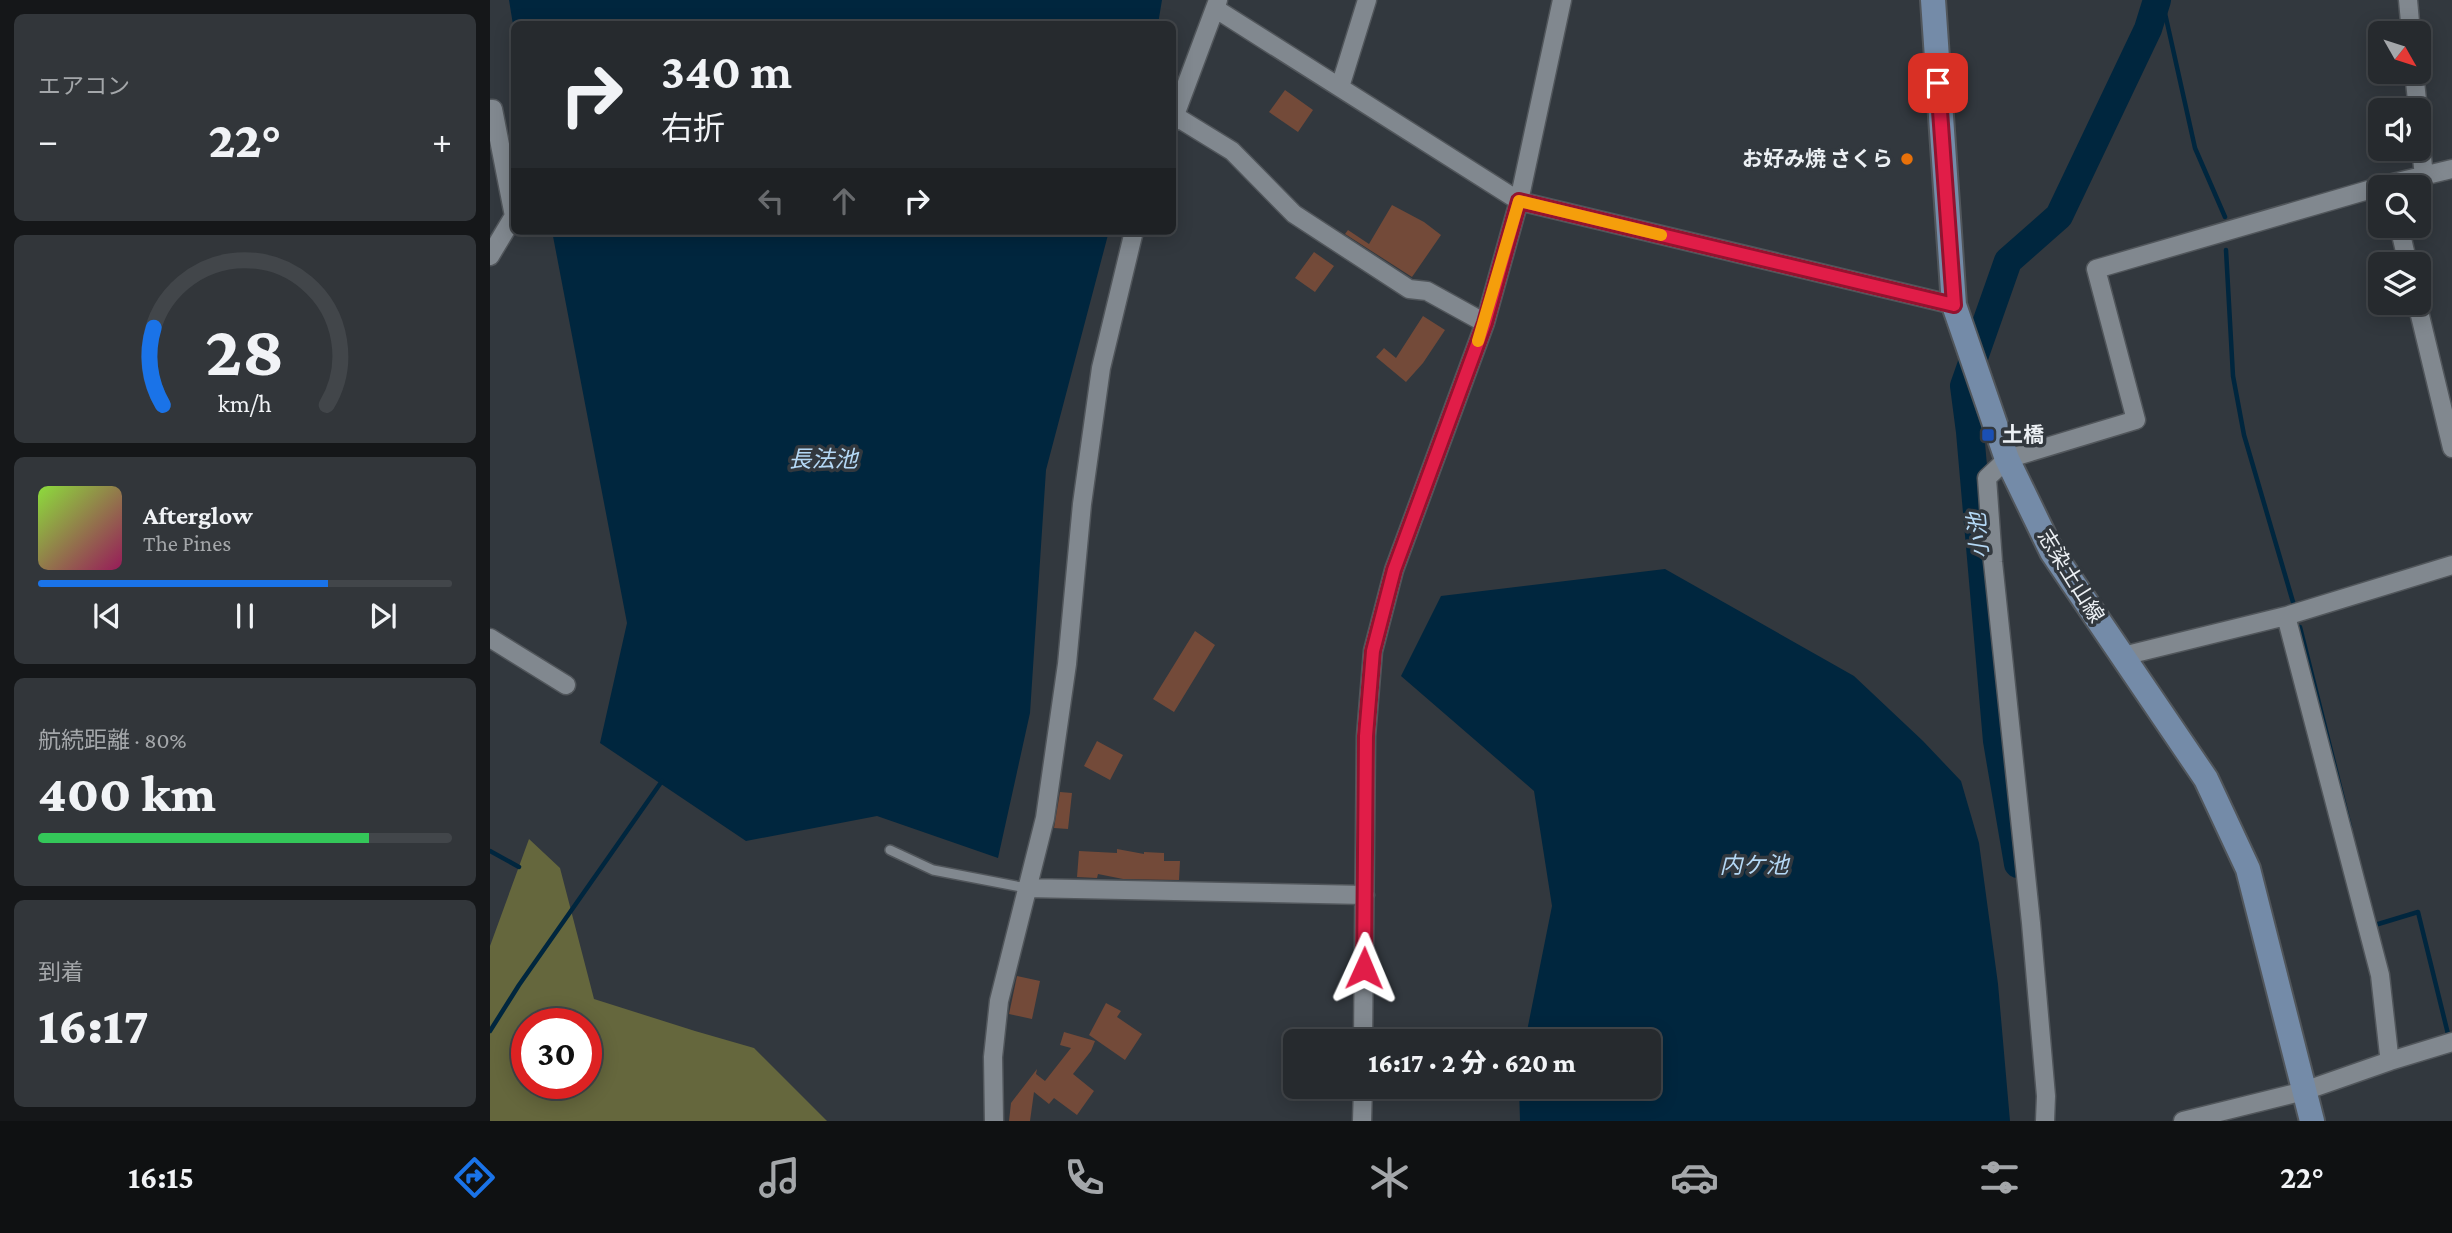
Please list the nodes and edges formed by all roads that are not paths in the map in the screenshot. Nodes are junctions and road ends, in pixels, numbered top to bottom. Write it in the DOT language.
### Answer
graph roads {
  1 [pos="1367,0"];
  2 [pos="1562,0"];
  3 [pos="1933,0"];
  4 [pos="2408,0"];
  5 [pos="1217,4"];
  6 [pos="2410,21"];
  7 [pos="1339,87"];
  8 [pos="490,109"];
  9 [pos="1176,114"];
  10 [pos="1176,120"];
  11 [pos="2452,169"];
  12 [pos="2431,175"];
  13 [pos="2368,192"];
  14 [pos="511,200"];
  15 [pos="1519,201"];
  16 [pos="511,221"];
  17 [pos="1133,235"];
  18 [pos="490,256"];
  19 [pos="1954,305"];
  20 [pos="2420,315"];
  21 [pos="1485,323"];
  22 [pos="2452,448"];
  23 [pos="2007,459"];
  24 [pos="2452,565"];
  25 [pos="2286,616"];
  26 [pos="490,638"];
  27 [pos="2123,656"];
  28 [pos="566,684"];
  29 [pos="890,850"];
  30 [pos="1026,888"];
  31 [pos="1365,895"];
  32 [pos="1363,1029"];
  33 [pos="2452,1042"];
  34 [pos="2389,1055"];
  35 [pos="2304,1091"];
  36 [pos="1363,1099"];
  37 [pos="995,1121"];
  38 [pos="1362,1121"];
  39 [pos="2045,1121"];
  40 [pos="2183,1121"];
  41 [pos="2312,1121"];
  1 -- 7 [label="street"];
  2 -- 15 [label="street"];
  3 -- 19 [label="main road, 志染土山線"];
  4 -- 6 [label="street"];
  5 -- 7 [label="street"];
  5 -- 9 [label="street"];
  7 -- 15 [label="street"];
  8 -- 14 [label="street"];
  10 -- 21 [label="street"];
  11 -- 12 [label="street"];
  13 -- 23 [label="street"];
  15 -- 19 [label="street"];
  15 -- 21 [label="street"];
  16 -- 18 [label="street"];
  17 -- 30 [label="street"];
  19 -- 23 [label="main road, 志染土山線"];
  20 -- 22 [label="street"];
  21 -- 31 [label="street"];
  23 -- 27 [label="main road, 志染土山線"];
  23 -- 39 [label="street"];
  24 -- 25 [label="street"];
  25 -- 27 [label="street"];
  25 -- 34 [label="street"];
  26 -- 28 [label="street"];
  27 -- 35 [label="main road, 志染土山線"];
  29 -- 30 [label="lane"];
  30 -- 31 [label="street"];
  30 -- 37 [label="street"];
  31 -- 32 [label="street"];
  33 -- 35 [label="street"];
  35 -- 40 [label="street"];
  35 -- 41 [label="main road, 志染土山線"];
  36 -- 38 [label="street"];
}
